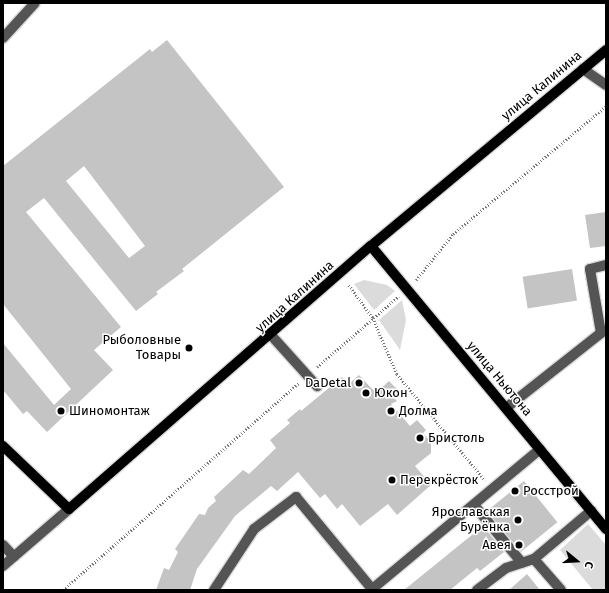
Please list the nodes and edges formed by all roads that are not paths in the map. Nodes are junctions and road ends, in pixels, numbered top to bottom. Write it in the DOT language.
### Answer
graph roads {
  1 [pos="35,3"];
  2 [pos="3,38"];
  3 [pos="606,50"];
  4 [pos="583,69"];
  5 [pos="606,85"];
  6 [pos="371,246"];
  7 [pos="606,265"];
  8 [pos="604,333"];
  9 [pos="271,335"];
  10 [pos="318,386"];
  11 [pos="506,408"];
  12 [pos="3,446"];
  13 [pos="540,450"];
  14 [pos="474,505"];
  15 [pos="69,509"];
  16 [pos="591,511"];
  17 [pos="606,529"];
  18 [pos="3,545"];
  19 [pos="14,557"];
  20 [pos="534,558"];
  21 [pos="522,563"];
  22 [pos="3,566"];
  23 [pos="481,589"];
  24 [pos="214,590"];
  25 [pos="372,590"];
  26 [pos="561,590"];
  1 -- 2 [label="street"];
  3 -- 4 [label="main road, улица Калинина"];
  4 -- 5 [label="street"];
  4 -- 6 [label="main road, улица Калинина"];
  6 -- 9 [label="main road, улица Калинина"];
  6 -- 11 [label="main road, улица Ньютона"];
  7 -- 8 [label="street"];
  8 -- 11 [label="street"];
  9 -- 10 [label="street"];
  9 -- 15 [label="main road, улица Калинина"];
  11 -- 13 [label="main road, улица Ньютона"];
  12 -- 15 [label="main road"];
  13 -- 14 [label="street"];
  13 -- 16 [label="main road, улица Ньютона"];
  14 -- 21 [label="street"];
  14 -- 25 [label="street"];
  15 -- 19 [label="street, улица Калинина"];
  16 -- 17 [label="main road, улица Ньютона"];
  16 -- 20 [label="street"];
  18 -- 19 [label="street"];
  19 -- 22 [label="street, улица Калинина"];
  20 -- 21 [label="street"];
  20 -- 26 [label="street"];
  21 -- 23 [label="street"];
  24 -- 25 [label="street"];
}
